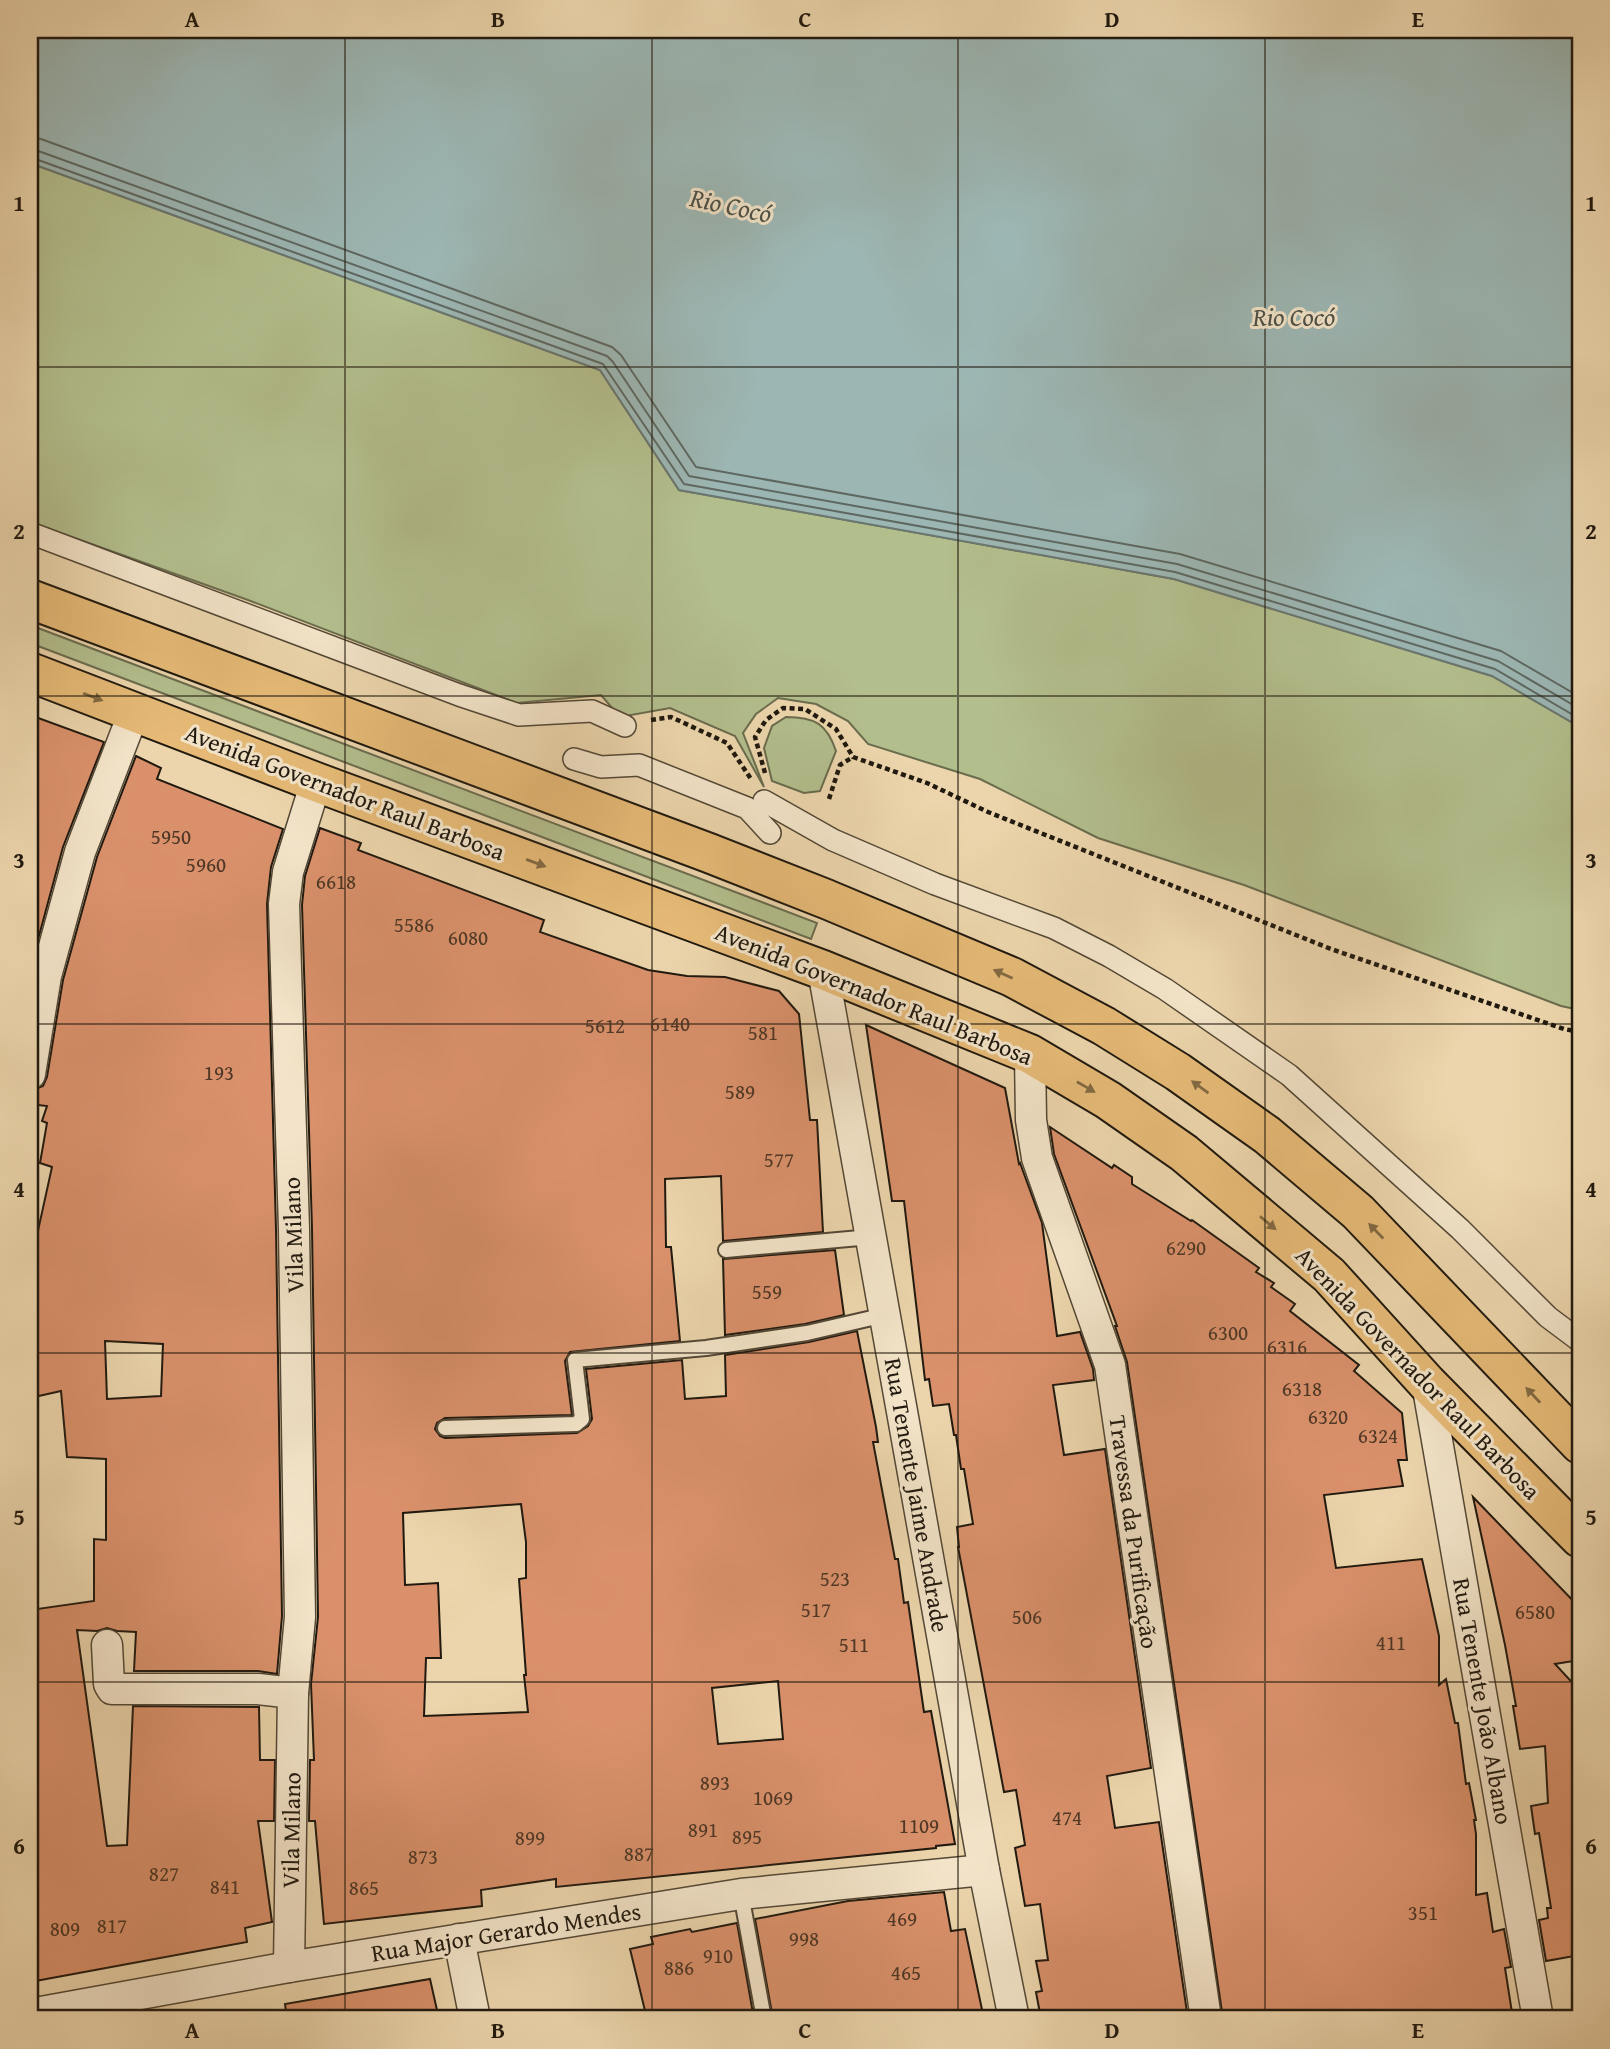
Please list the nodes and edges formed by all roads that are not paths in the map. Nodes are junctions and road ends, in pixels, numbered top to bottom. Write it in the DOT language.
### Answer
graph roads {
  1 [pos="30,533"];
  2 [pos="30,599"];
  3 [pos="30,672"];
  4 [pos="134,712"];
  5 [pos="634,724"];
  6 [pos="574,759"];
  7 [pos="316,782"];
  8 [pos="761,794"];
  9 [pos="770,833"];
  10 [pos="822,970"];
  11 [pos="1030,1054"];
  12 [pos="30,1074"];
  13 [pos="871,1237"];
  14 [pos="726,1250"];
  15 [pos="885,1315"];
  16 [pos="1580,1341"];
  17 [pos="1427,1383"];
  18 [pos="445,1428"];
  19 [pos="1580,1444"];
  20 [pos="1580,1538"];
  21 [pos="107,1645"];
  22 [pos="293,1693"];
  23 [pos="984,1870"];
  24 [pos="741,1894"];
  25 [pos="459,1939"];
  26 [pos="289,1967"];
  27 [pos="30,2014"];
  28 [pos="475,2019"];
  29 [pos="764,2019"];
  30 [pos="1014,2019"];
  31 [pos="1206,2019"];
  32 [pos="1538,2019"];
  1 -- 5 [label="street"];
  19 -- 2 [label="highway, one-way"];
  3 -- 4 [label="highway, Avenida Governador Raul Barbosa, one-way"];
  4 -- 7 [label="highway, Avenida Governador Raul Barbosa"];
  4 -- 12 [label="street"];
  6 -- 9 [label="street"];
  7 -- 10 [label="highway, Avenida Governador Raul Barbosa, one-way"];
  7 -- 22 [label="street, Vila Milano"];
  8 -- 16 [label="street"];
  10 -- 11 [label="highway, Avenida Governador Raul Barbosa"];
  10 -- 13 [label="street, Rua Tenente Jaime Andrade"];
  11 -- 17 [label="highway, Avenida Governador Raul Barbosa, one-way"];
  11 -- 31 [label="street, Travessa da Purificação"];
  13 -- 14 [label="lane"];
  13 -- 15 [label="street, Rua Tenente Jaime Andrade"];
  15 -- 18 [label="lane"];
  15 -- 23 [label="street, Rua Tenente Jaime Andrade"];
  17 -- 20 [label="highway, Avenida Governador Raul Barbosa"];
  17 -- 32 [label="street, Rua Tenente João Albano"];
  21 -- 22 [label="street"];
  22 -- 26 [label="street, Vila Milano"];
  23 -- 24 [label="street, Rua Major Gerardo Mendes"];
  23 -- 30 [label="street, Rua Tenente Jaime Andrade"];
  24 -- 25 [label="street, Rua Major Gerardo Mendes"];
  24 -- 29 [label="lane"];
  25 -- 26 [label="street, Rua Major Gerardo Mendes"];
  25 -- 28 [label="street"];
  26 -- 27 [label="street, Rua Major Gerardo Mendes"];
}
